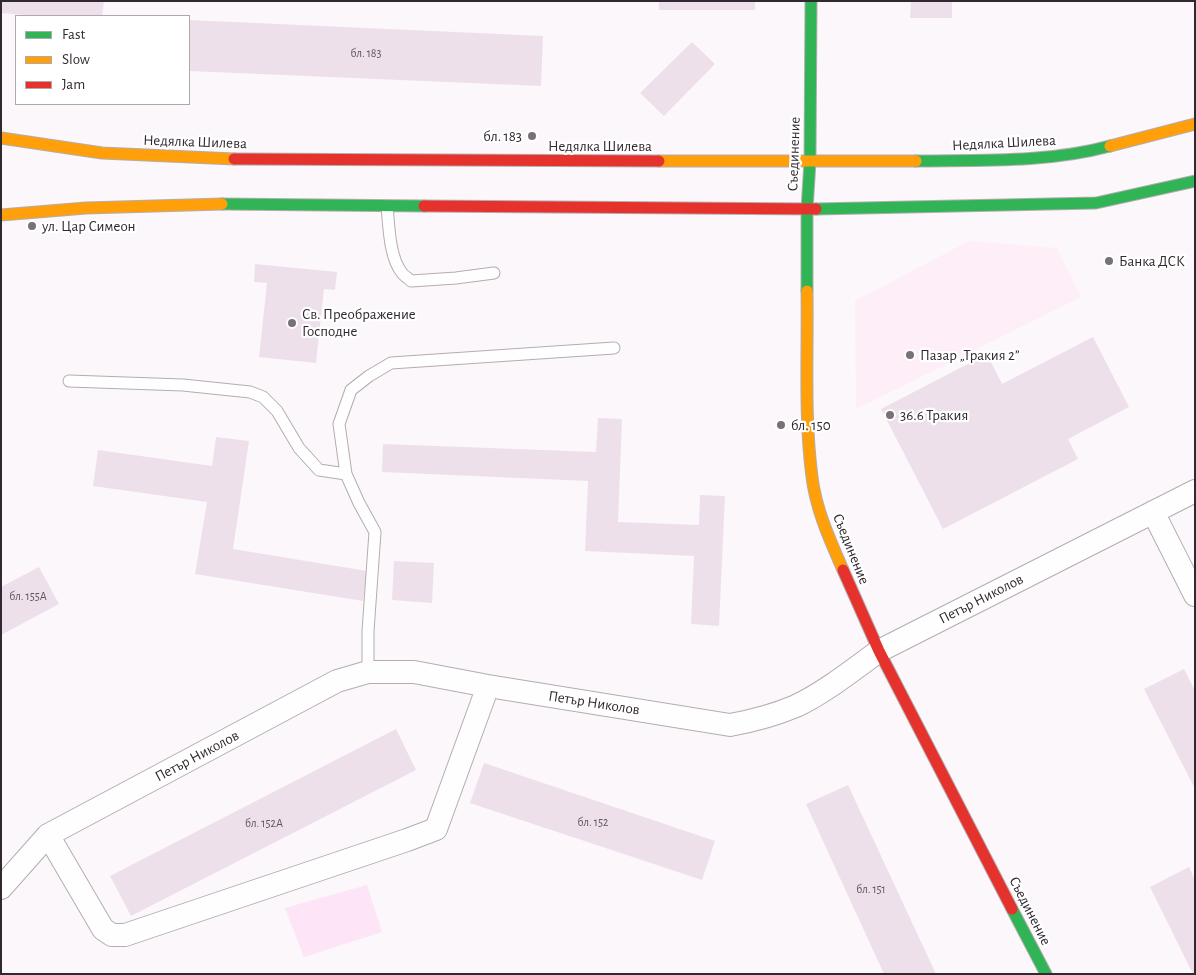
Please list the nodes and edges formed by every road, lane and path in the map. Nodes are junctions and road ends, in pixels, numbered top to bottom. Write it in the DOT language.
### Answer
graph roads {
  1 [pos="811,1"];
  2 [pos="1195,124"];
  3 [pos="1,138"];
  4 [pos="810,162"];
  5 [pos="1195,181"];
  6 [pos="387,206"];
  7 [pos="807,209"];
  8 [pos="1,215"];
  9 [pos="494,274"];
  10 [pos="614,348"];
  11 [pos="69,381"];
  12 [pos="346,474"];
  13 [pos="1195,491"];
  14 [pos="1153,512"];
  15 [pos="1195,596"];
  16 [pos="879,651"];
  17 [pos="368,672"];
  18 [pos="488,686"];
  19 [pos="48,835"];
  20 [pos="1,888"];
  21 [pos="1046,974"];
  1 -- 4 [label="street, Съединение"];
  2 -- 4 [label="street, Недялка Шилева"];
  3 -- 4 [label="street, Недялка Шилева"];
  4 -- 7 [label="street, Съединение"];
  5 -- 7 [label="street"];
  6 -- 7 [label="street"];
  6 -- 8 [label="street"];
  6 -- 9 [label="lane"];
  7 -- 16 [label="street, Съединение"];
  10 -- 12 [label="lane"];
  11 -- 12 [label="lane"];
  12 -- 17 [label="lane"];
  13 -- 14 [label="street, Петър Николов"];
  14 -- 15 [label="street"];
  14 -- 16 [label="street, Петър Николов"];
  16 -- 18 [label="street, Петър Николов"];
  16 -- 21 [label="street, Съединение"];
  17 -- 18 [label="street, Петър Николов"];
  17 -- 19 [label="street, Петър Николов"];
  18 -- 19 [label="street"];
  19 -- 20 [label="street, Петър Николов"];
}
